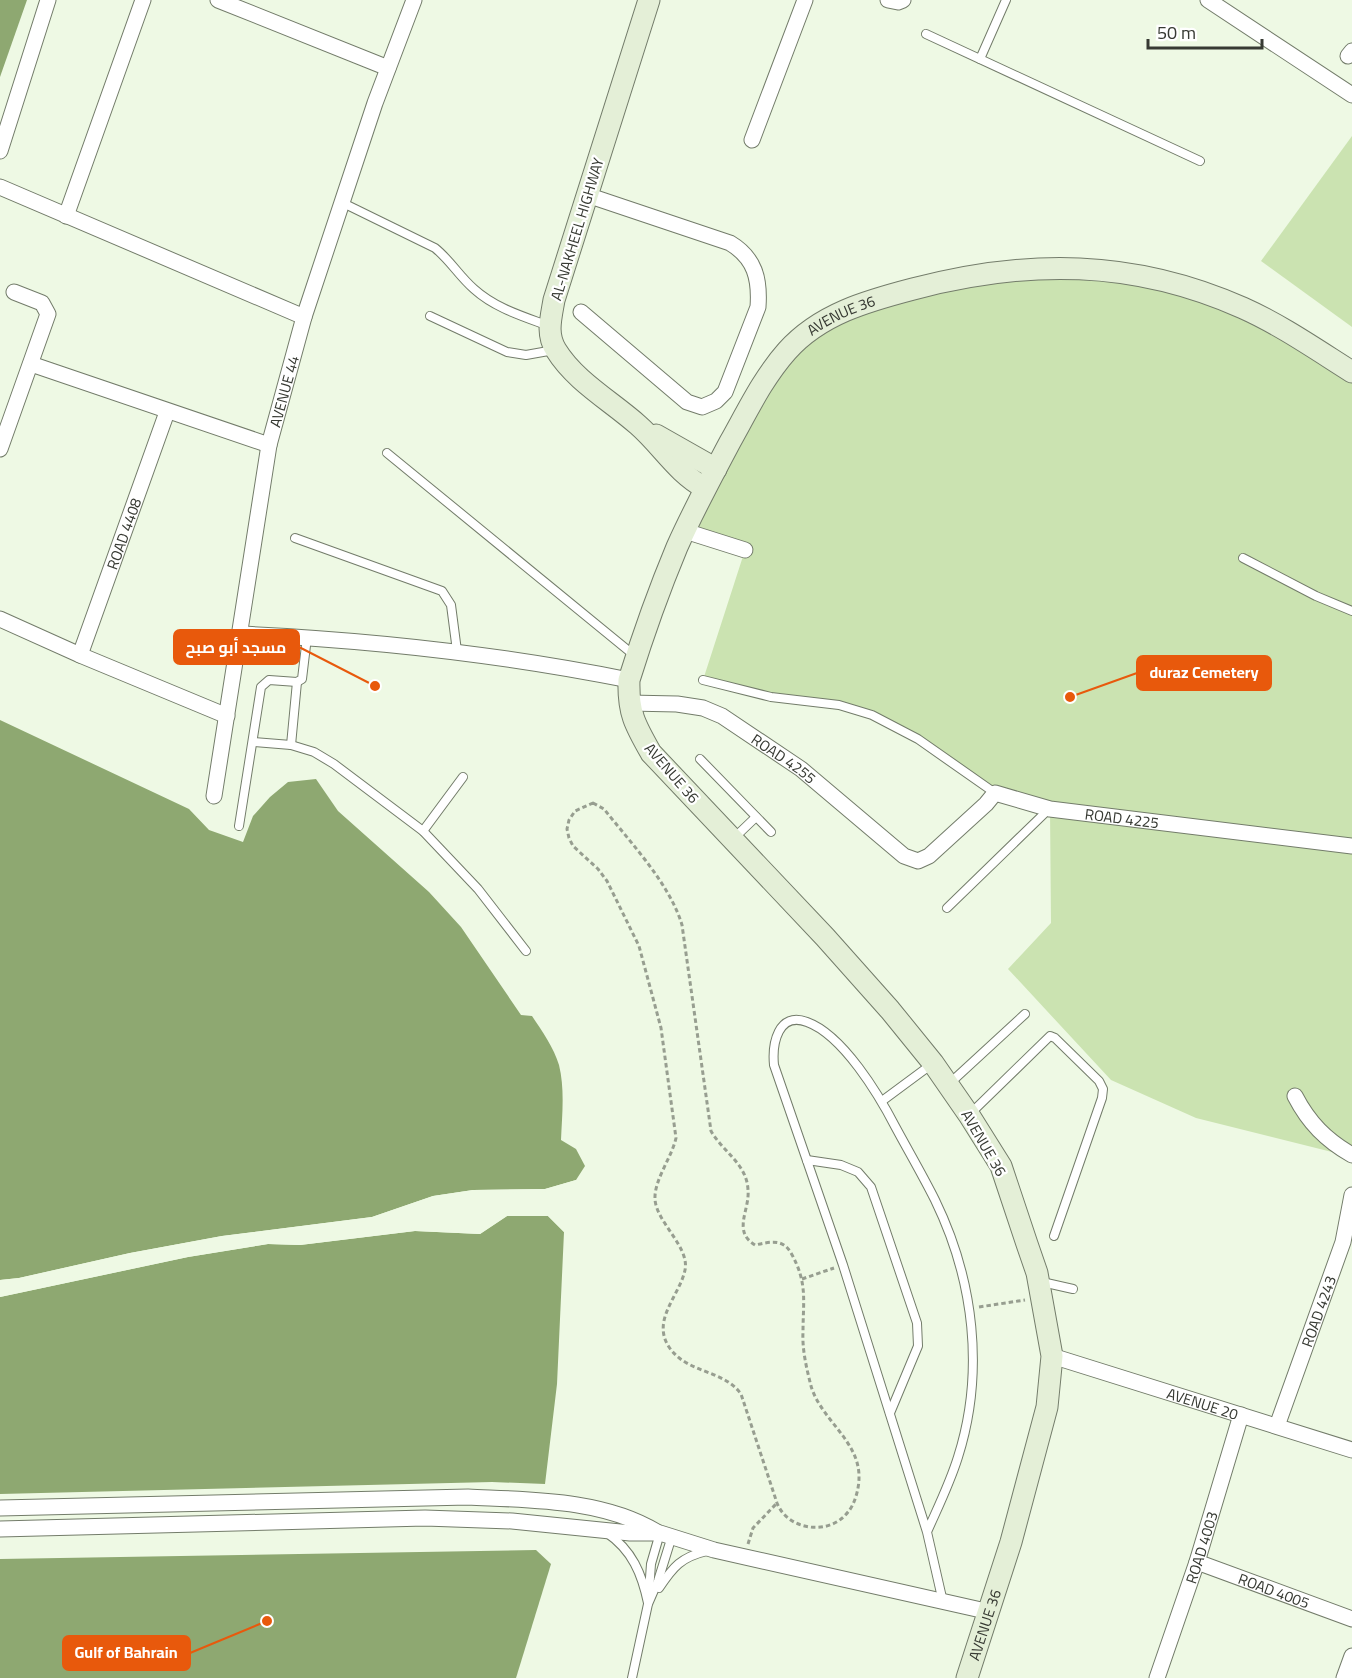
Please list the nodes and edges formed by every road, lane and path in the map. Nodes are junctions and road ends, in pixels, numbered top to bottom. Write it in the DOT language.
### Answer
graph roads {
  1 [pos="48,0"];
  2 [pos="143,0"];
  3 [pos="218,0"];
  4 [pos="414,0"];
  5 [pos="648,0"];
  6 [pos="805,0"];
  7 [pos="888,0"];
  8 [pos="903,0"];
  9 [pos="1006,0"];
  10 [pos="1208,0"];
  11 [pos="926,34"];
  12 [pos="980,59"];
  13 [pos="388,68"];
  14 [pos="1352,95"];
  15 [pos="752,140"];
  16 [pos="0,151"];
  17 [pos="1200,161"];
  18 [pos="0,187"];
  19 [pos="587,195"];
  20 [pos="342,203"];
  21 [pos="66,216"];
  22 [pos="14,292"];
  23 [pos="581,312"];
  24 [pos="430,316"];
  25 [pos="304,317"];
  26 [pos="549,326"];
  27 [pos="555,349"];
  28 [pos="31,364"];
  29 [pos="1352,372"];
  30 [pos="167,412"];
  31 [pos="640,426"];
  32 [pos="269,445"];
  33 [pos="0,449"];
  34 [pos="387,453"];
  35 [pos="716,469"];
  36 [pos="705,488"];
  37 [pos="685,531"];
  38 [pos="295,537"];
  39 [pos="745,550"];
  40 [pos="1243,558"];
  41 [pos="1352,611"];
  42 [pos="0,619"];
  43 [pos="240,634"];
  44 [pos="307,637"];
  45 [pos="457,651"];
  46 [pos="80,655"];
  47 [pos="636,657"];
  48 [pos="629,680"];
  49 [pos="704,680"];
  50 [pos="297,682"];
  51 [pos="629,702"];
  52 [pos="227,716"];
  53 [pos="253,742"];
  54 [pos="291,745"];
  55 [pos="700,759"];
  56 [pos="463,777"];
  57 [pos="995,793"];
  58 [pos="214,796"];
  59 [pos="1050,809"];
  60 [pos="756,817"];
  61 [pos="240,826"];
  62 [pos="423,831"];
  63 [pos="771,832"];
  64 [pos="733,839"];
  65 [pos="1352,846"];
  66 [pos="947,908"];
  67 [pos="525,951"];
  68 [pos="1025,1014"];
  69 [pos="933,1063"];
  70 [pos="948,1085"];
  71 [pos="1295,1096"];
  72 [pos="882,1101"];
  73 [pos="969,1115"];
  74 [pos="1352,1155"];
  75 [pos="807,1161"];
  76 [pos="1352,1195"];
  77 [pos="1054,1236"];
  78 [pos="1348,1243"];
  79 [pos="843,1265"];
  80 [pos="802,1279"];
  81 [pos="1040,1289"];
  82 [pos="1073,1289"];
  83 [pos="969,1309"];
  84 [pos="1052,1356"];
  85 [pos="890,1413"];
  86 [pos="1241,1415"];
  87 [pos="1277,1426"];
  88 [pos="1352,1450"];
  89 [pos="777,1503"];
  90 [pos="0,1508"];
  91 [pos="0,1529"];
  92 [pos="600,1529"];
  93 [pos="927,1532"];
  94 [pos="666,1535"];
  95 [pos="747,1549"];
  96 [pos="714,1550"];
  97 [pos="1197,1562"];
  98 [pos="943,1602"];
  99 [pos="648,1604"];
  100 [pos="990,1612"];
  101 [pos="1352,1619"];
  102 [pos="1352,1656"];
  103 [pos="632,1678"];
  104 [pos="967,1678"];
  105 [pos="1157,1678"];
  106 [pos="1344,1678"];
  1 -- 16 [label="street"];
  2 -- 21 [label="street"];
  3 -- 13 [label="street"];
  4 -- 13 [label="street, AVENUE 44"];
  5 -- 19 [label="street, AL-NAKHEEL HIGHWAY"];
  6 -- 15 [label="street"];
  7 -- 8 [label="street"];
  9 -- 12 [label="lane"];
  10 -- 14 [label="street"];
  11 -- 12 [label="lane"];
  12 -- 17 [label="lane"];
  13 -- 20 [label="street, AVENUE 44"];
  18 -- 21 [label="street"];
  19 -- 23 [label="street"];
  19 -- 26 [label="street, AL-NAKHEEL HIGHWAY"];
  20 -- 25 [label="street, AVENUE 44"];
  20 -- 26 [label="lane"];
  21 -- 25 [label="street"];
  22 -- 28 [label="street"];
  24 -- 27 [label="lane"];
  25 -- 32 [label="street, AVENUE 44"];
  26 -- 27 [label="street, AL-NAKHEEL HIGHWAY"];
  27 -- 31 [label="street, AL-NAKHEEL HIGHWAY"];
  28 -- 30 [label="street"];
  28 -- 33 [label="street"];
  29 -- 35 [label="street, AVENUE 36"];
  30 -- 32 [label="street"];
  30 -- 46 [label="street, ROAD 4408"];
  31 -- 35 [label="street, AL-NAKHEEL HIGHWAY"];
  31 -- 36 [label="street, AL-NAKHEEL HIGHWAY"];
  32 -- 43 [label="street, AVENUE 44"];
  34 -- 47 [label="lane"];
  35 -- 36 [label="street, AVENUE 36"];
  36 -- 37 [label="street, AVENUE 36"];
  37 -- 39 [label="street"];
  37 -- 47 [label="street, AVENUE 36"];
  38 -- 45 [label="lane"];
  40 -- 41 [label="lane"];
  42 -- 46 [label="street"];
  43 -- 44 [label="street"];
  43 -- 52 [label="street, AVENUE 44"];
  44 -- 45 [label="street"];
  44 -- 50 [label="lane"];
  45 -- 48 [label="street"];
  46 -- 52 [label="street"];
  47 -- 48 [label="street, AVENUE 36"];
  48 -- 51 [label="street, AVENUE 36"];
  49 -- 57 [label="lane"];
  50 -- 53 [label="lane"];
  50 -- 54 [label="lane"];
  51 -- 57 [label="street, ROAD 4255"];
  51 -- 64 [label="street, AVENUE 36"];
  52 -- 58 [label="street, AVENUE 44"];
  53 -- 54 [label="lane"];
  53 -- 61 [label="lane"];
  54 -- 62 [label="lane"];
  55 -- 60 [label="lane"];
  56 -- 62 [label="lane"];
  57 -- 59 [label="street, ROAD 4225"];
  59 -- 65 [label="street, ROAD 4225"];
  59 -- 66 [label="lane"];
  60 -- 63 [label="lane"];
  60 -- 64 [label="lane"];
  62 -- 67 [label="lane"];
  64 -- 69 [label="street, AVENUE 36"];
  68 -- 70 [label="lane"];
  69 -- 70 [label="street, AVENUE 36"];
  69 -- 72 [label="lane"];
  70 -- 73 [label="street, AVENUE 36"];
  71 -- 74 [label="street"];
  72 -- 75 [label="lane"];
  72 -- 83 [label="lane"];
  73 -- 77 [label="lane"];
  73 -- 81 [label="street, AVENUE 36"];
  75 -- 79 [label="lane"];
  75 -- 85 [label="lane"];
  76 -- 78 [label="street, ROAD 4243"];
  78 -- 87 [label="street, ROAD 4243"];
  79 -- 80 [label="path"];
  79 -- 85 [label="lane"];
  80 -- 89 [label="path"];
  80 -- 89 [label="path"];
  81 -- 82 [label="lane"];
  81 -- 83 [label="path"];
  81 -- 84 [label="street, AVENUE 36"];
  83 -- 93 [label="lane"];
  84 -- 86 [label="street, AVENUE 20"];
  84 -- 100 [label="street, AVENUE 36"];
  85 -- 93 [label="lane"];
  86 -- 87 [label="street, AVENUE 20"];
  86 -- 97 [label="street, ROAD 4003"];
  87 -- 88 [label="street, AVENUE 20"];
  89 -- 95 [label="path"];
  90 -- 94 [label="street"];
  91 -- 92 [label="street"];
  92 -- 94 [label="street"];
  92 -- 99 [label="lane"];
  93 -- 98 [label="lane"];
  94 -- 96 [label="street"];
  94 -- 99 [label="lane"];
  94 -- 99 [label="lane"];
  96 -- 98 [label="street"];
  96 -- 99 [label="lane"];
  97 -- 101 [label="street, ROAD 4005"];
  97 -- 105 [label="street, ROAD 4003"];
  98 -- 100 [label="street"];
  99 -- 103 [label="lane"];
  100 -- 104 [label="street, AVENUE 36"];
  102 -- 106 [label="street"];
}
